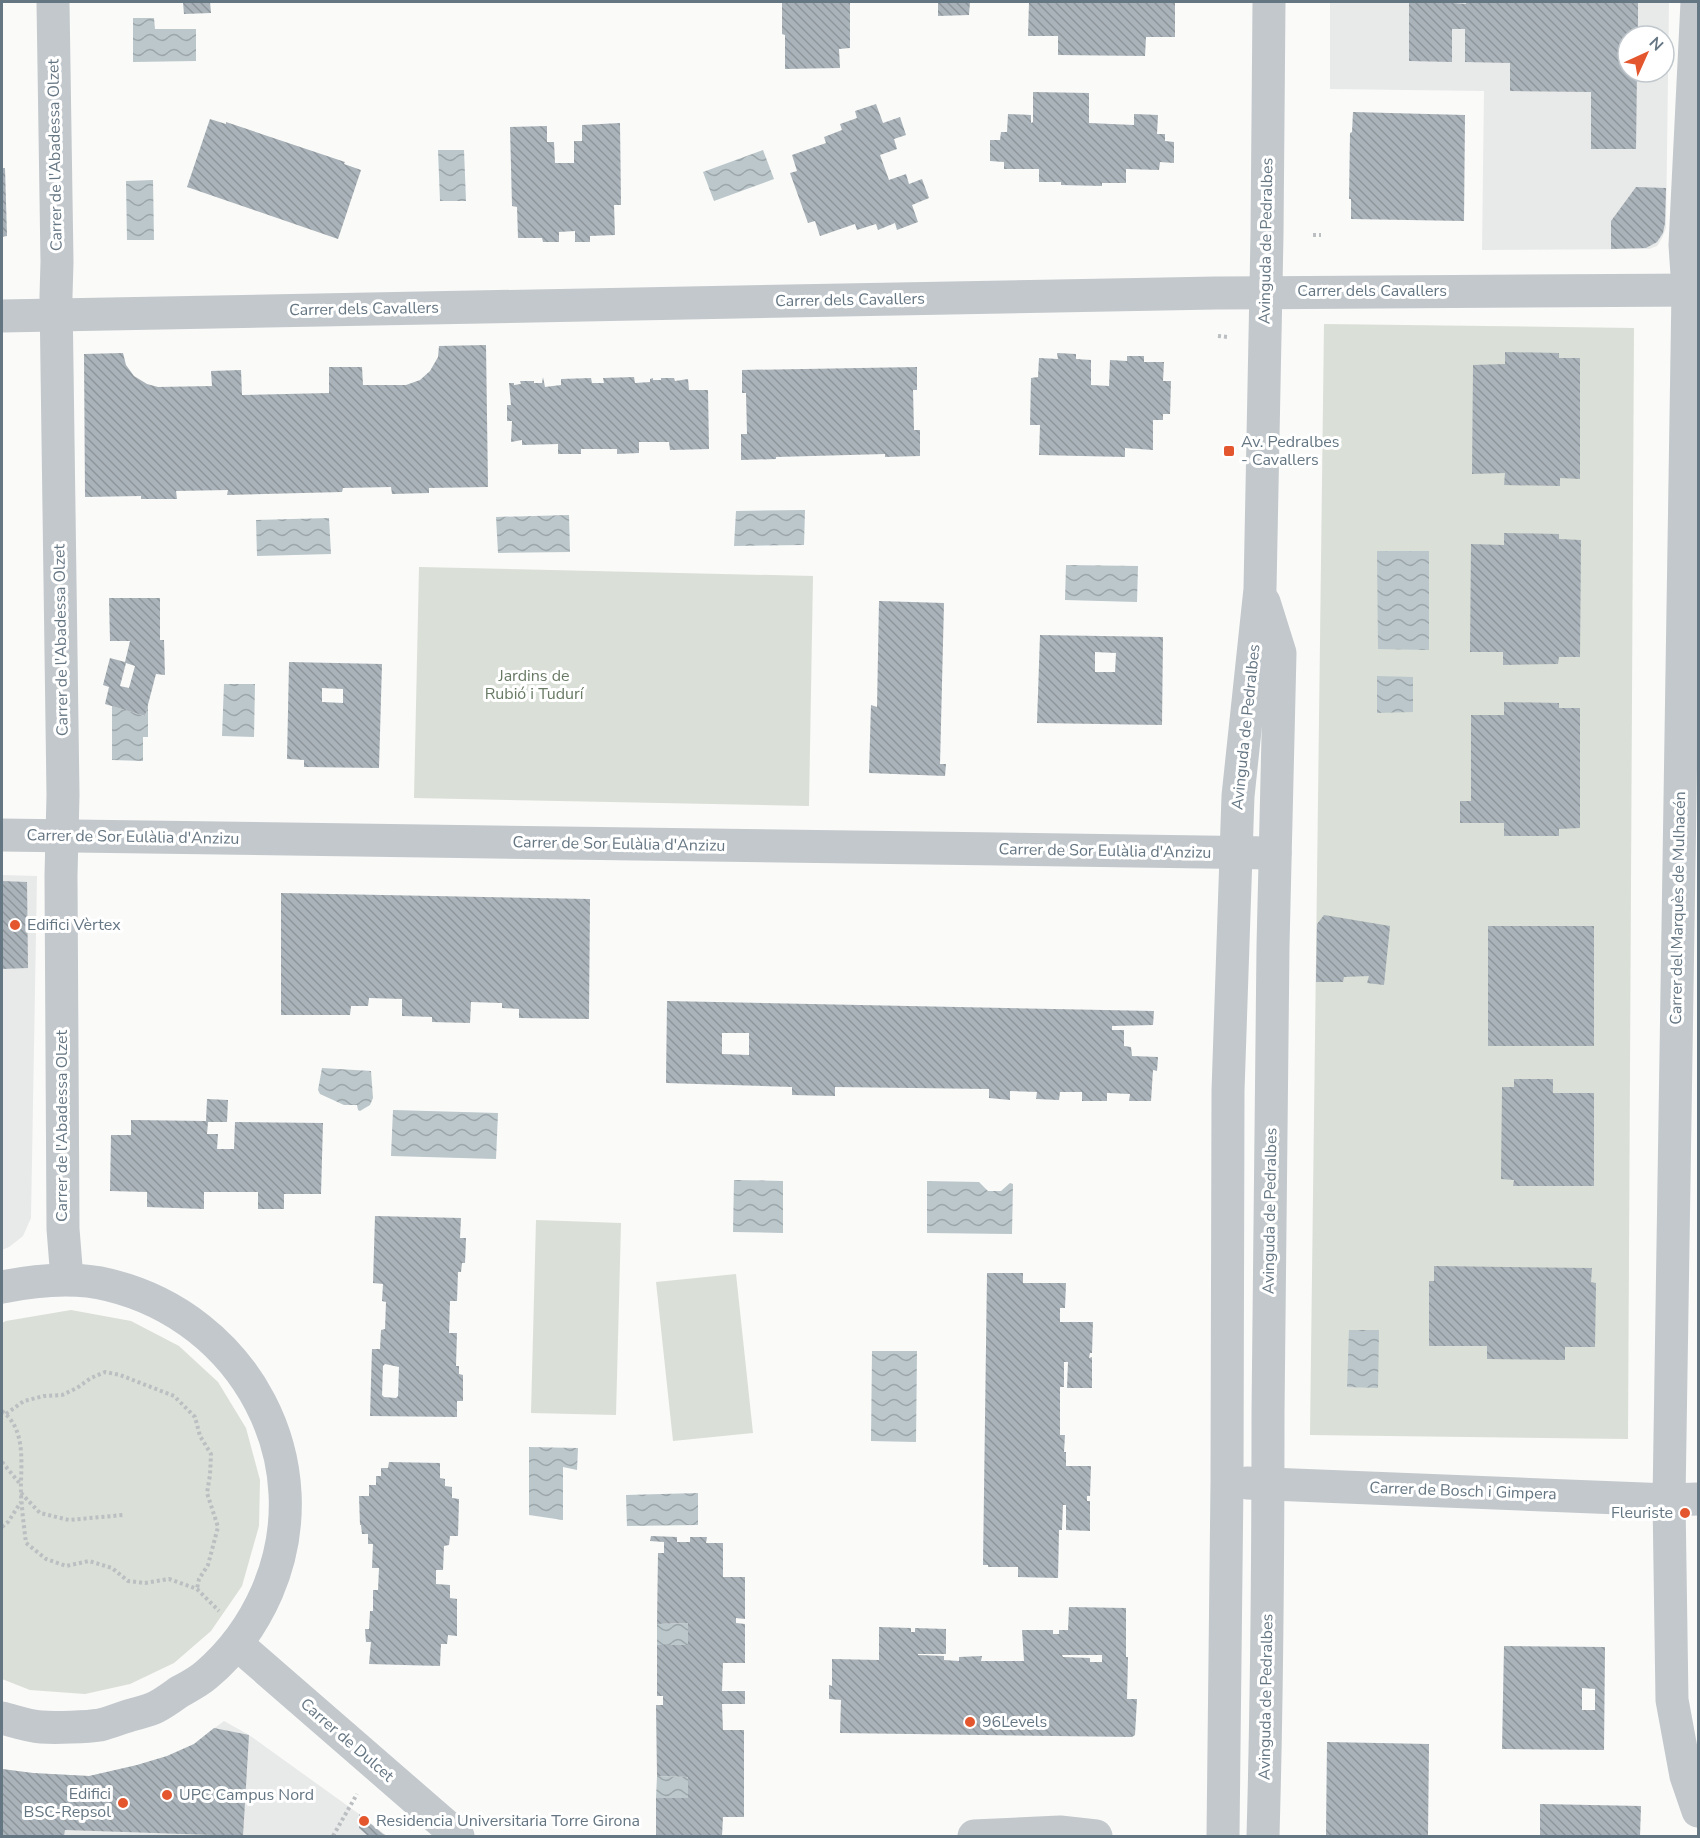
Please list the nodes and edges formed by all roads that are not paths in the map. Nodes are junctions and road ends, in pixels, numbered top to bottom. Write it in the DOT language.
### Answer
graph roads {
  1 [pos="52,2"];
  2 [pos="1269,2"];
  3 [pos="1697,2"];
  4 [pos="1693,290"];
  5 [pos="1265,292"];
  6 [pos="57,315"];
  7 [pos="2,316"];
  8 [pos="1260,589"];
  9 [pos="2,835"];
  10 [pos="62,836"];
  11 [pos="1236,853"];
  12 [pos="1275,853"];
  13 [pos="67,1279"];
  14 [pos="2,1287"];
  15 [pos="1227,1482"];
  16 [pos="1269,1483"];
  17 [pos="1683,1499"];
  18 [pos="230,1630"];
  19 [pos="2,1718"];
  20 [pos="1698,1811"];
  21 [pos="1263,1826"];
  22 [pos="458,1836"];
  23 [pos="974,1836"];
  24 [pos="1096,1836"];
  25 [pos="1222,1836"];
  1 -- 6 [label="street, Carrer de l'Abadessa Olzet"];
  2 -- 5 [label="street, Avinguda de Pedralbes"];
  3 -- 4 [label="street, Carrer del Marquès de Mulhacén"];
  4 -- 5 [label="street, Carrer dels Cavallers"];
  4 -- 17 [label="street, Carrer del Marquès de Mulhacén"];
  5 -- 6 [label="street, Carrer dels Cavallers"];
  5 -- 8 [label="street, Avinguda de Pedralbes"];
  6 -- 7 [label="street, Carrer dels Cavallers"];
  6 -- 10 [label="street, Carrer de l'Abadessa Olzet"];
  8 -- 11 [label="street, Avinguda de Pedralbes"];
  8 -- 12 [label="street, Avinguda de Pedralbes"];
  9 -- 10 [label="street, Carrer de Sor Eulàlia d'Anzizu"];
  10 -- 11 [label="street, Carrer de Sor Eulàlia d'Anzizu"];
  10 -- 13 [label="street, Carrer de l'Abadessa Olzet"];
  11 -- 12 [label="street, Carrer de Sor Eulàlia d'Anzizu"];
  11 -- 15 [label="street, Avinguda de Pedralbes"];
  12 -- 16 [label="street, Avinguda de Pedralbes"];
  13 -- 14 [label="street"];
  13 -- 18 [label="street"];
  15 -- 16 [label="street, Carrer de Bosch i Gimpera"];
  15 -- 25 [label="street, Avinguda de Pedralbes"];
  16 -- 17 [label="street, Carrer de Bosch i Gimpera"];
  16 -- 21 [label="street, Avinguda de Pedralbes"];
  17 -- 20 [label="street, Carrer del Marquès de Mulhacén"];
  18 -- 19 [label="street"];
  18 -- 22 [label="street, Carrer de Dulcet"];
  21 -- 25 [label="street"];
  23 -- 24 [label="street"];
}
